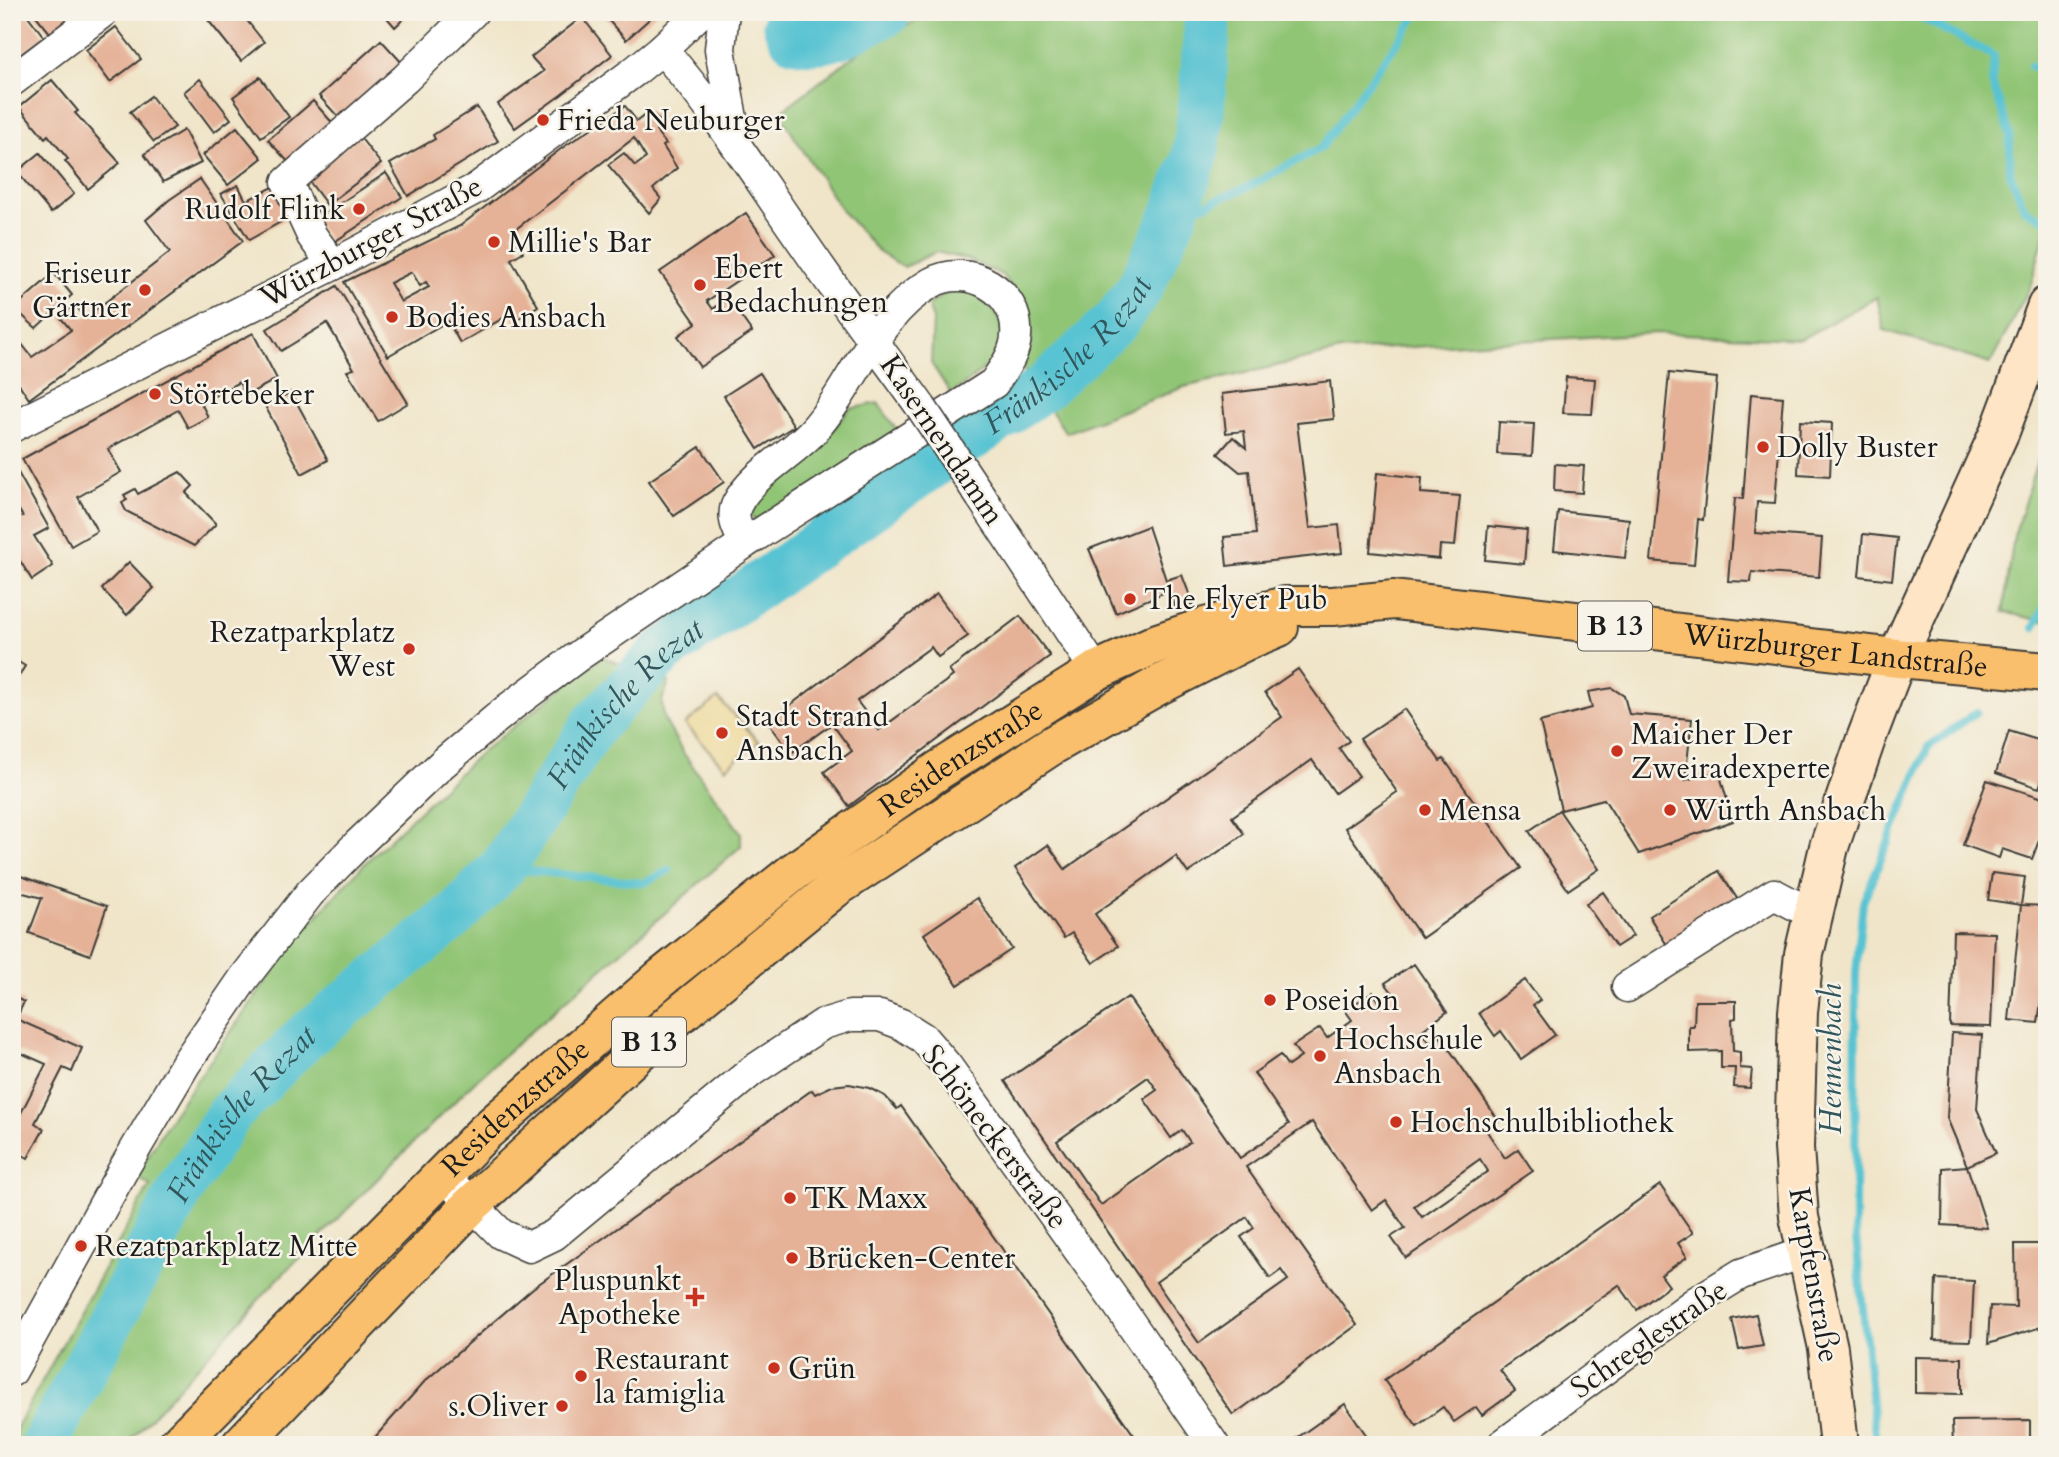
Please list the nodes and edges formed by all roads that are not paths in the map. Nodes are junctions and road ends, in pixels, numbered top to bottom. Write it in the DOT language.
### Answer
graph roads {
  1 [pos="103,12"];
  2 [pos="473,12"];
  3 [pos="701,12"];
  4 [pos="724,12"];
  5 [pos="662,49"];
  6 [pos="12,81"];
  7 [pos="737,143"];
  8 [pos="333,265"];
  9 [pos="2047,306"];
  10 [pos="875,342"];
  11 [pos="12,427"];
  12 [pos="745,543"];
  13 [pos="1333,606"];
  14 [pos="1897,658"];
  15 [pos="1096,671"];
  16 [pos="2047,672"];
  17 [pos="1116,710"];
  18 [pos="1812,914"];
  19 [pos="1627,986"];
  20 [pos="442,1174"];
  21 [pos="471,1205"];
  22 [pos="1805,1252"];
  23 [pos="12,1371"];
  24 [pos="177,1445"];
  25 [pos="241,1445"];
  26 [pos="1214,1445"];
  27 [pos="1502,1445"];
  28 [pos="1839,1445"];
  1 -- 6 [label="street"];
  2 -- 8 [label="street"];
  3 -- 5 [label="street, Würzburger Straße"];
  4 -- 7 [label="street, Kasernendamm"];
  5 -- 7 [label="street, Kasernendamm"];
  5 -- 8 [label="street, Würzburger Straße"];
  7 -- 10 [label="street, Kasernendamm"];
  8 -- 11 [label="street, Würzburger Straße"];
  9 -- 14 [label="main road, Karpfenstraße"];
  10 -- 12 [label="street"];
  10 -- 12 [label="street"];
  10 -- 15 [label="street, Kasernendamm, bridge"];
  12 -- 23 [label="street"];
  13 -- 14 [label="main road, Würzburger Landstraße / B 13"];
  13 -- 15 [label="main road, Würzburger Landstraße / B 13"];
  13 -- 17 [label="main road, Würzburger Landstraße / B 13"];
  14 -- 16 [label="main road, Würzburger Landstraße / B 13"];
  14 -- 18 [label="main road, Karpfenstraße"];
  15 -- 17 [label="main road"];
  15 -- 20 [label="main road, Residenzstraße / B 13"];
  17 -- 21 [label="main road, Residenzstraße / B 13"];
  18 -- 19 [label="street"];
  18 -- 22 [label="main road, Karpfenstraße"];
  20 -- 21 [label="street, Schöneckerstraße"];
  20 -- 24 [label="main road, Residenzstraße / B 13"];
  21 -- 25 [label="main road, Residenzstraße / B 13"];
  21 -- 26 [label="street, Schöneckerstraße"];
  22 -- 27 [label="street, Schreglestraße"];
  22 -- 28 [label="main road, Karpfenstraße"];
}
